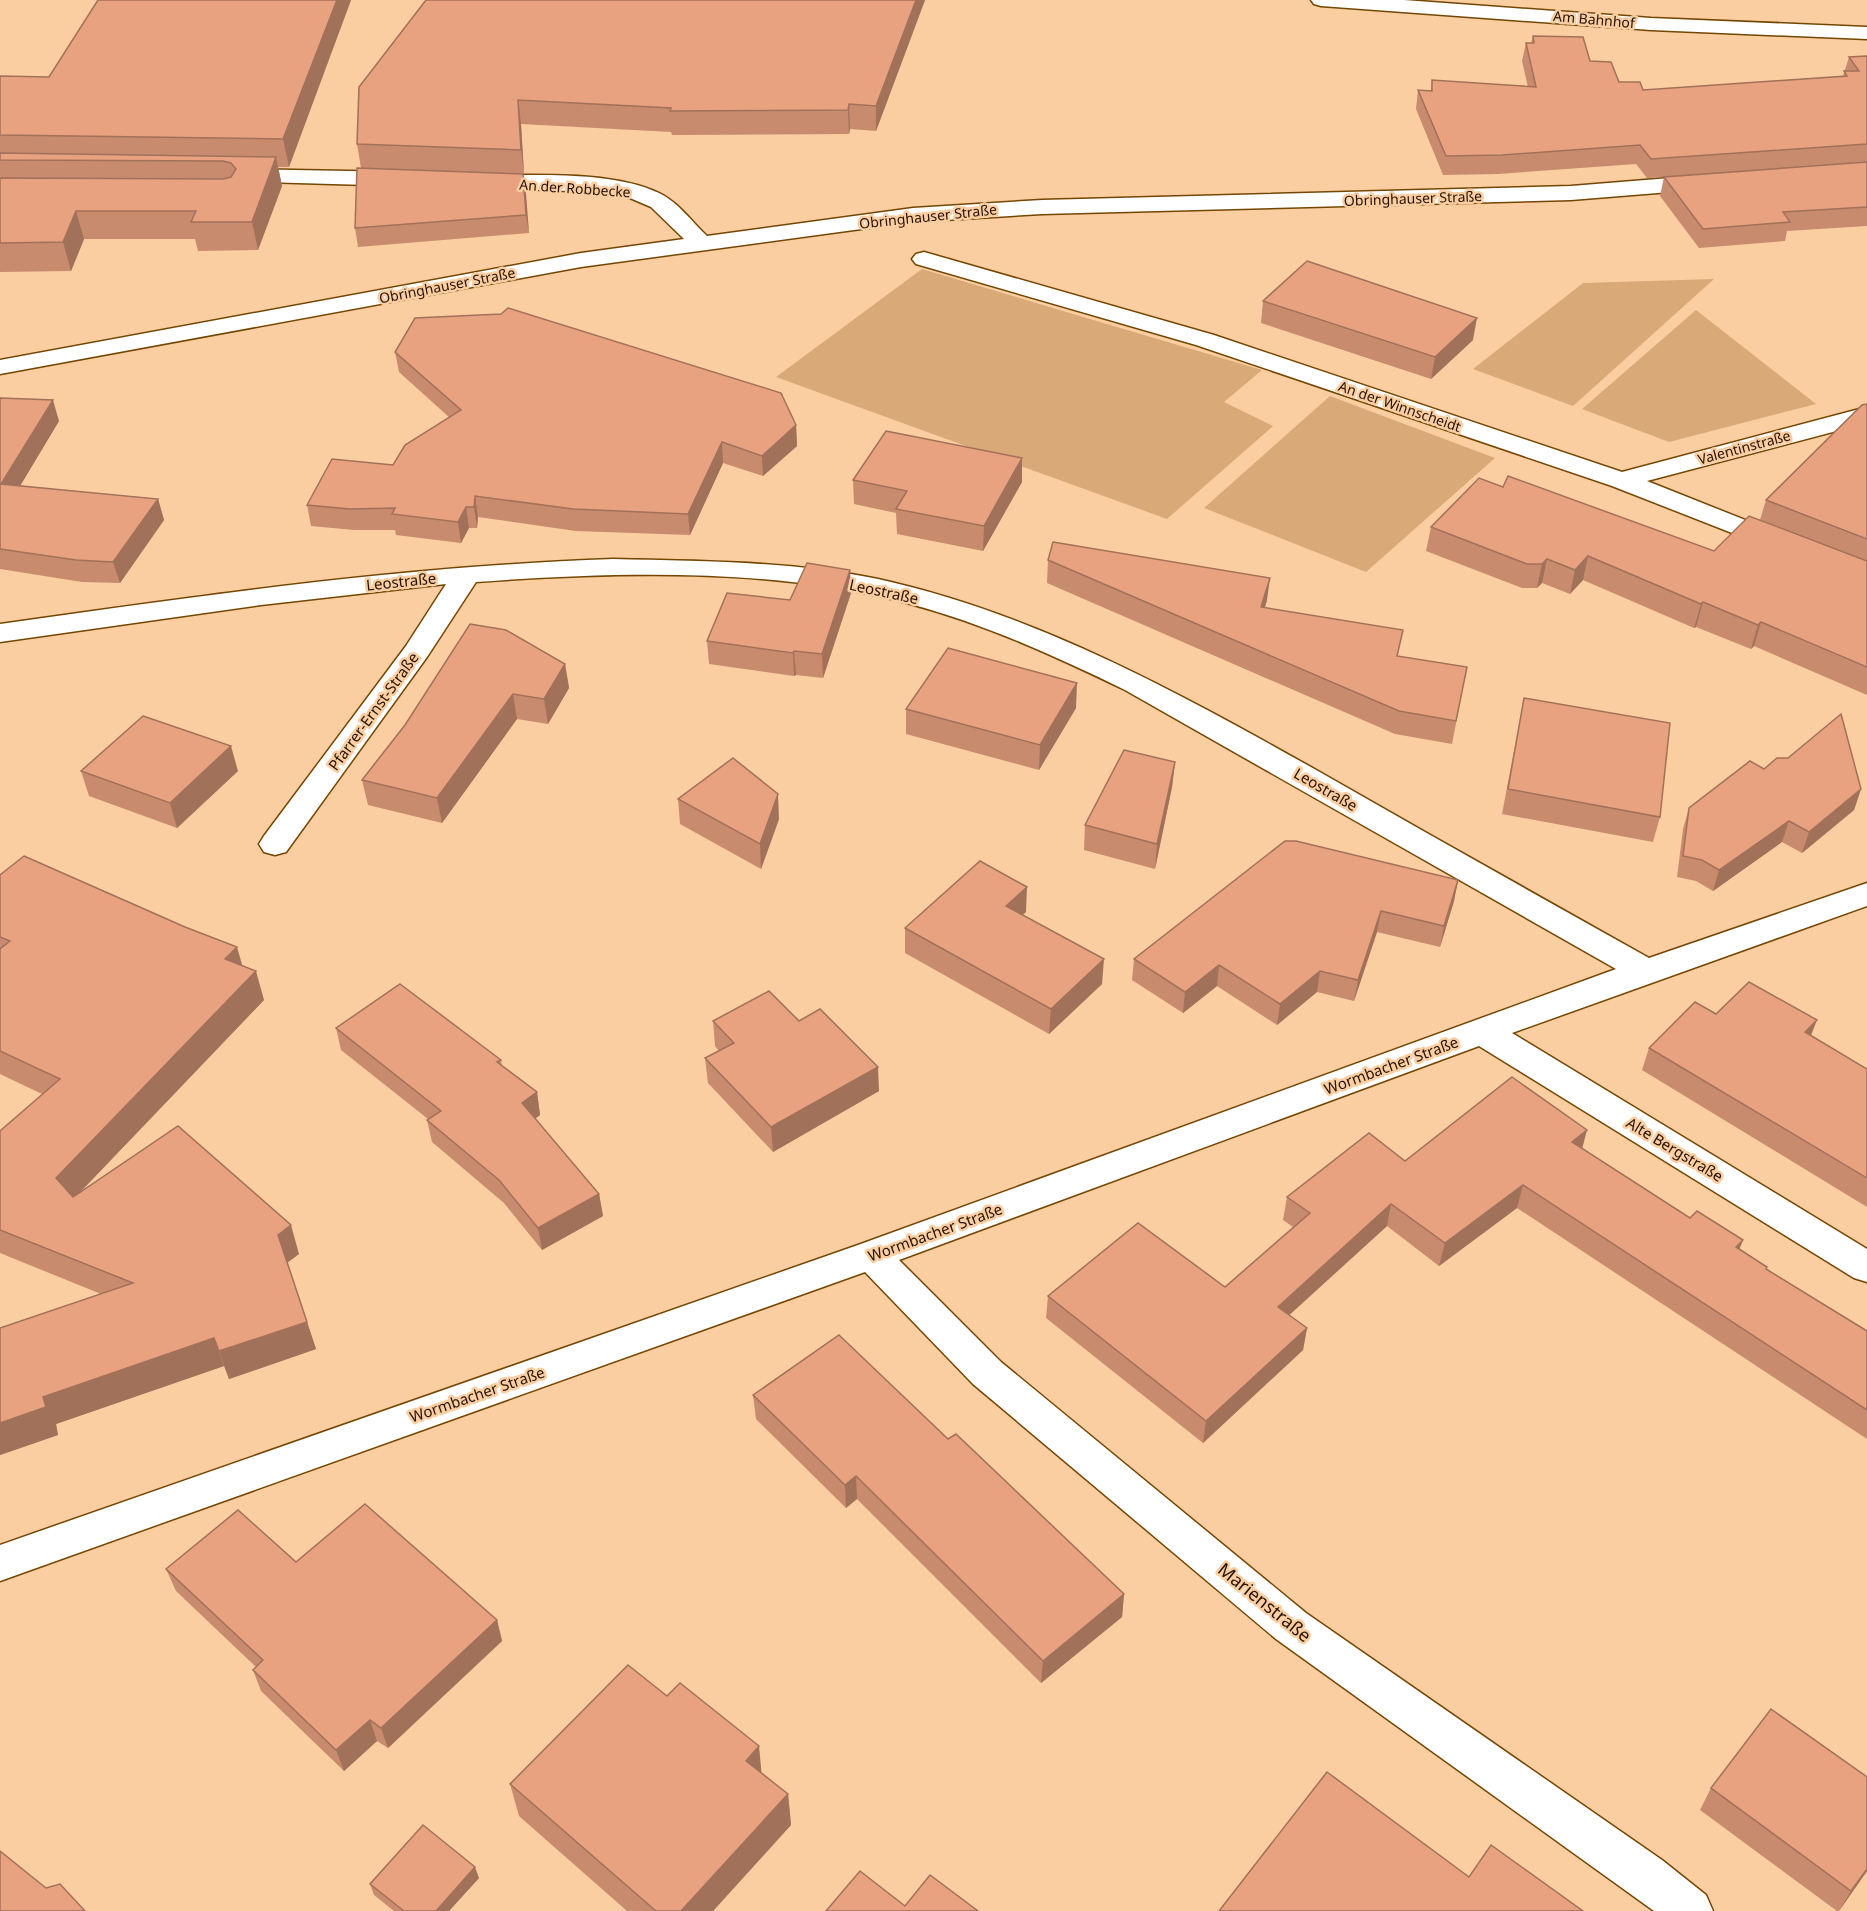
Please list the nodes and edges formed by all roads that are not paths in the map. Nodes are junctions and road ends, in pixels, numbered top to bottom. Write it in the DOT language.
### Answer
graph roads {
  1 [pos="1321,0"];
  2 [pos="1867,33"];
  3 [pos="216,176"];
  4 [pos="395,178"];
  5 [pos="419,179"];
  6 [pos="454,181"];
  7 [pos="1725,181"];
  8 [pos="278,199"];
  9 [pos="700,242"];
  10 [pos="924,259"];
  11 [pos="0,367"];
  12 [pos="1867,415"];
  13 [pos="1621,480"];
  14 [pos="1803,553"];
  15 [pos="467,574"];
  16 [pos="0,633"];
  17 [pos="275,844"];
  18 [pos="1867,894"];
  19 [pos="1646,971"];
  20 [pos="1483,1032"];
  21 [pos="871,1255"];
  22 [pos="1867,1267"];
  23 [pos="0,1563"];
  24 [pos="1690,1911"];
  1 -- 2 [label="street, Am Bahnhof"];
  3 -- 4 [label="street"];
  4 -- 5 [label="street"];
  4 -- 8 [label="street"];
  6 -- 9 [label="street, An der Robbecke"];
  7 -- 9 [label="street, Obringhauser Straße"];
  9 -- 11 [label="street, Obringhauser Straße"];
  10 -- 13 [label="street, An der Winnscheidt"];
  12 -- 13 [label="street, Valentinstraße"];
  13 -- 14 [label="street, An der Winnscheidt"];
  15 -- 16 [label="street, Leostraße"];
  15 -- 17 [label="street, Pfarrer-Ernst-Straße"];
  15 -- 19 [label="street, Leostraße"];
  18 -- 19 [label="street, Wormbacher Straße"];
  19 -- 20 [label="street, Wormbacher Straße"];
  20 -- 21 [label="street, Wormbacher Straße"];
  20 -- 22 [label="street, Alte Bergstraße"];
  21 -- 23 [label="street, Wormbacher Straße"];
  21 -- 24 [label="street, Marienstraße"];
}
